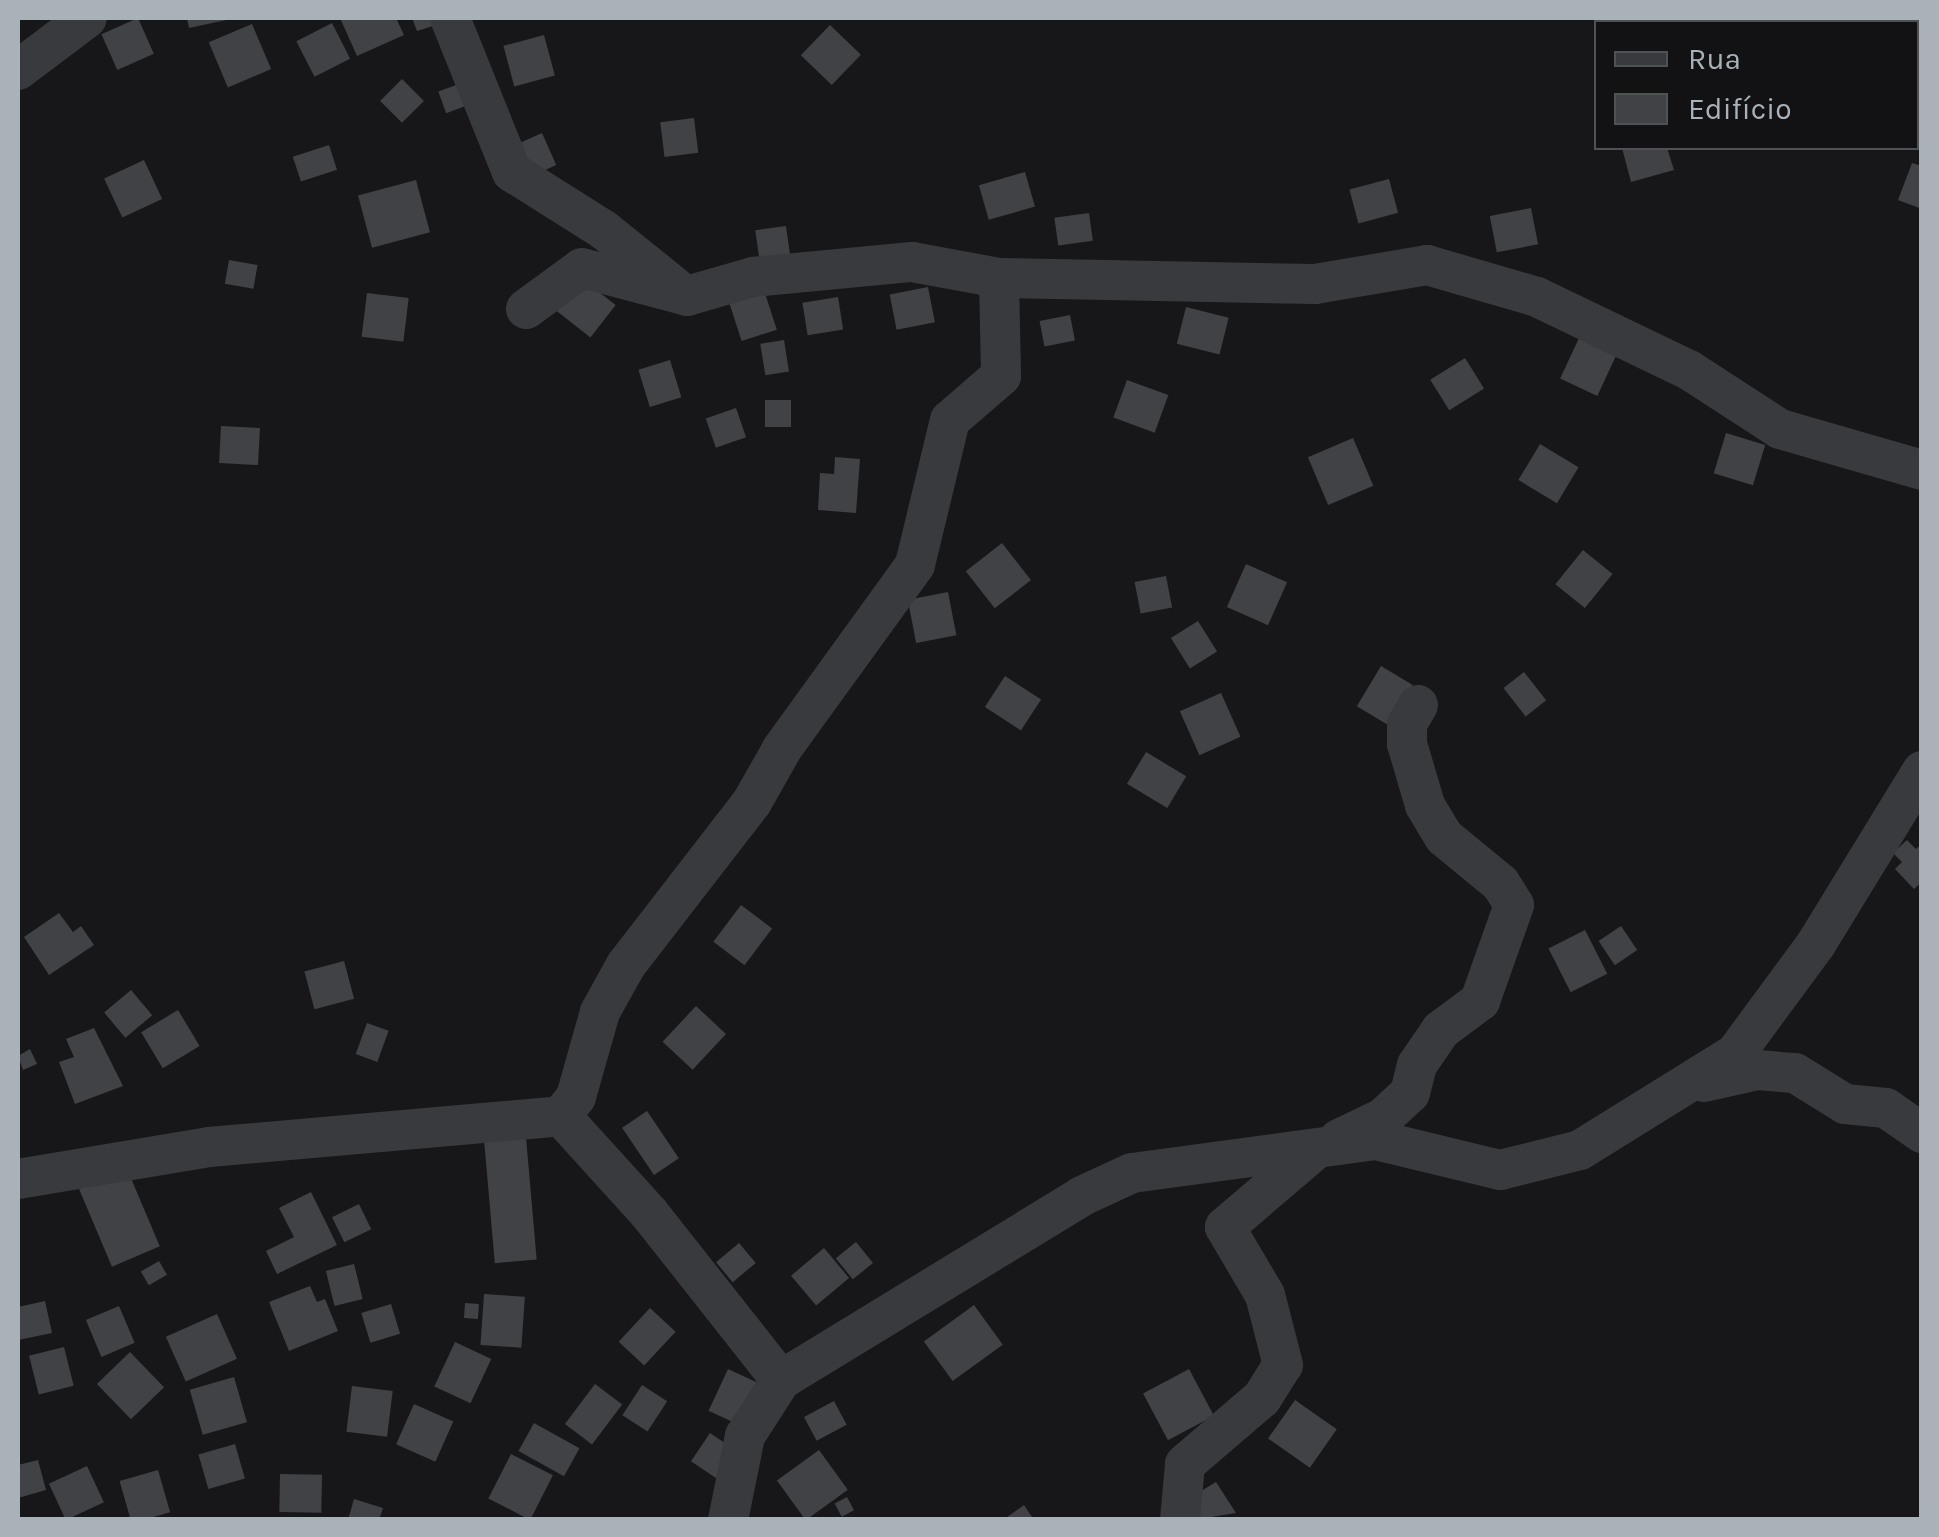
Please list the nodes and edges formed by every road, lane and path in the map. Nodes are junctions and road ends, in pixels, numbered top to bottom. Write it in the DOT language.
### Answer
graph roads {
  1 [pos="86,18"];
  2 [pos="450,18"];
  3 [pos="18,70"];
  4 [pos="1000,278"];
  5 [pos="687,296"];
  6 [pos="526,309"];
  7 [pos="1922,470"];
  8 [pos="1418,705"];
  9 [pos="1922,771"];
  10 [pos="1692,1085"];
  11 [pos="561,1116"];
  12 [pos="1922,1133"];
  13 [pos="1321,1147"];
  14 [pos="18,1180"];
  15 [pos="780,1380"];
  16 [pos="728,1520"];
  17 [pos="1180,1520"];
  1 -- 3 [label="street"];
  2 -- 5 [label="street"];
  4 -- 5 [label="street"];
  4 -- 7 [label="street"];
  4 -- 11 [label="street"];
  5 -- 6 [label="street"];
  8 -- 13 [label="street"];
  9 -- 10 [label="street"];
  10 -- 12 [label="street"];
  10 -- 13 [label="street"];
  11 -- 14 [label="street"];
  11 -- 15 [label="street"];
  13 -- 15 [label="street"];
  13 -- 17 [label="street"];
  15 -- 16 [label="street"];
}
